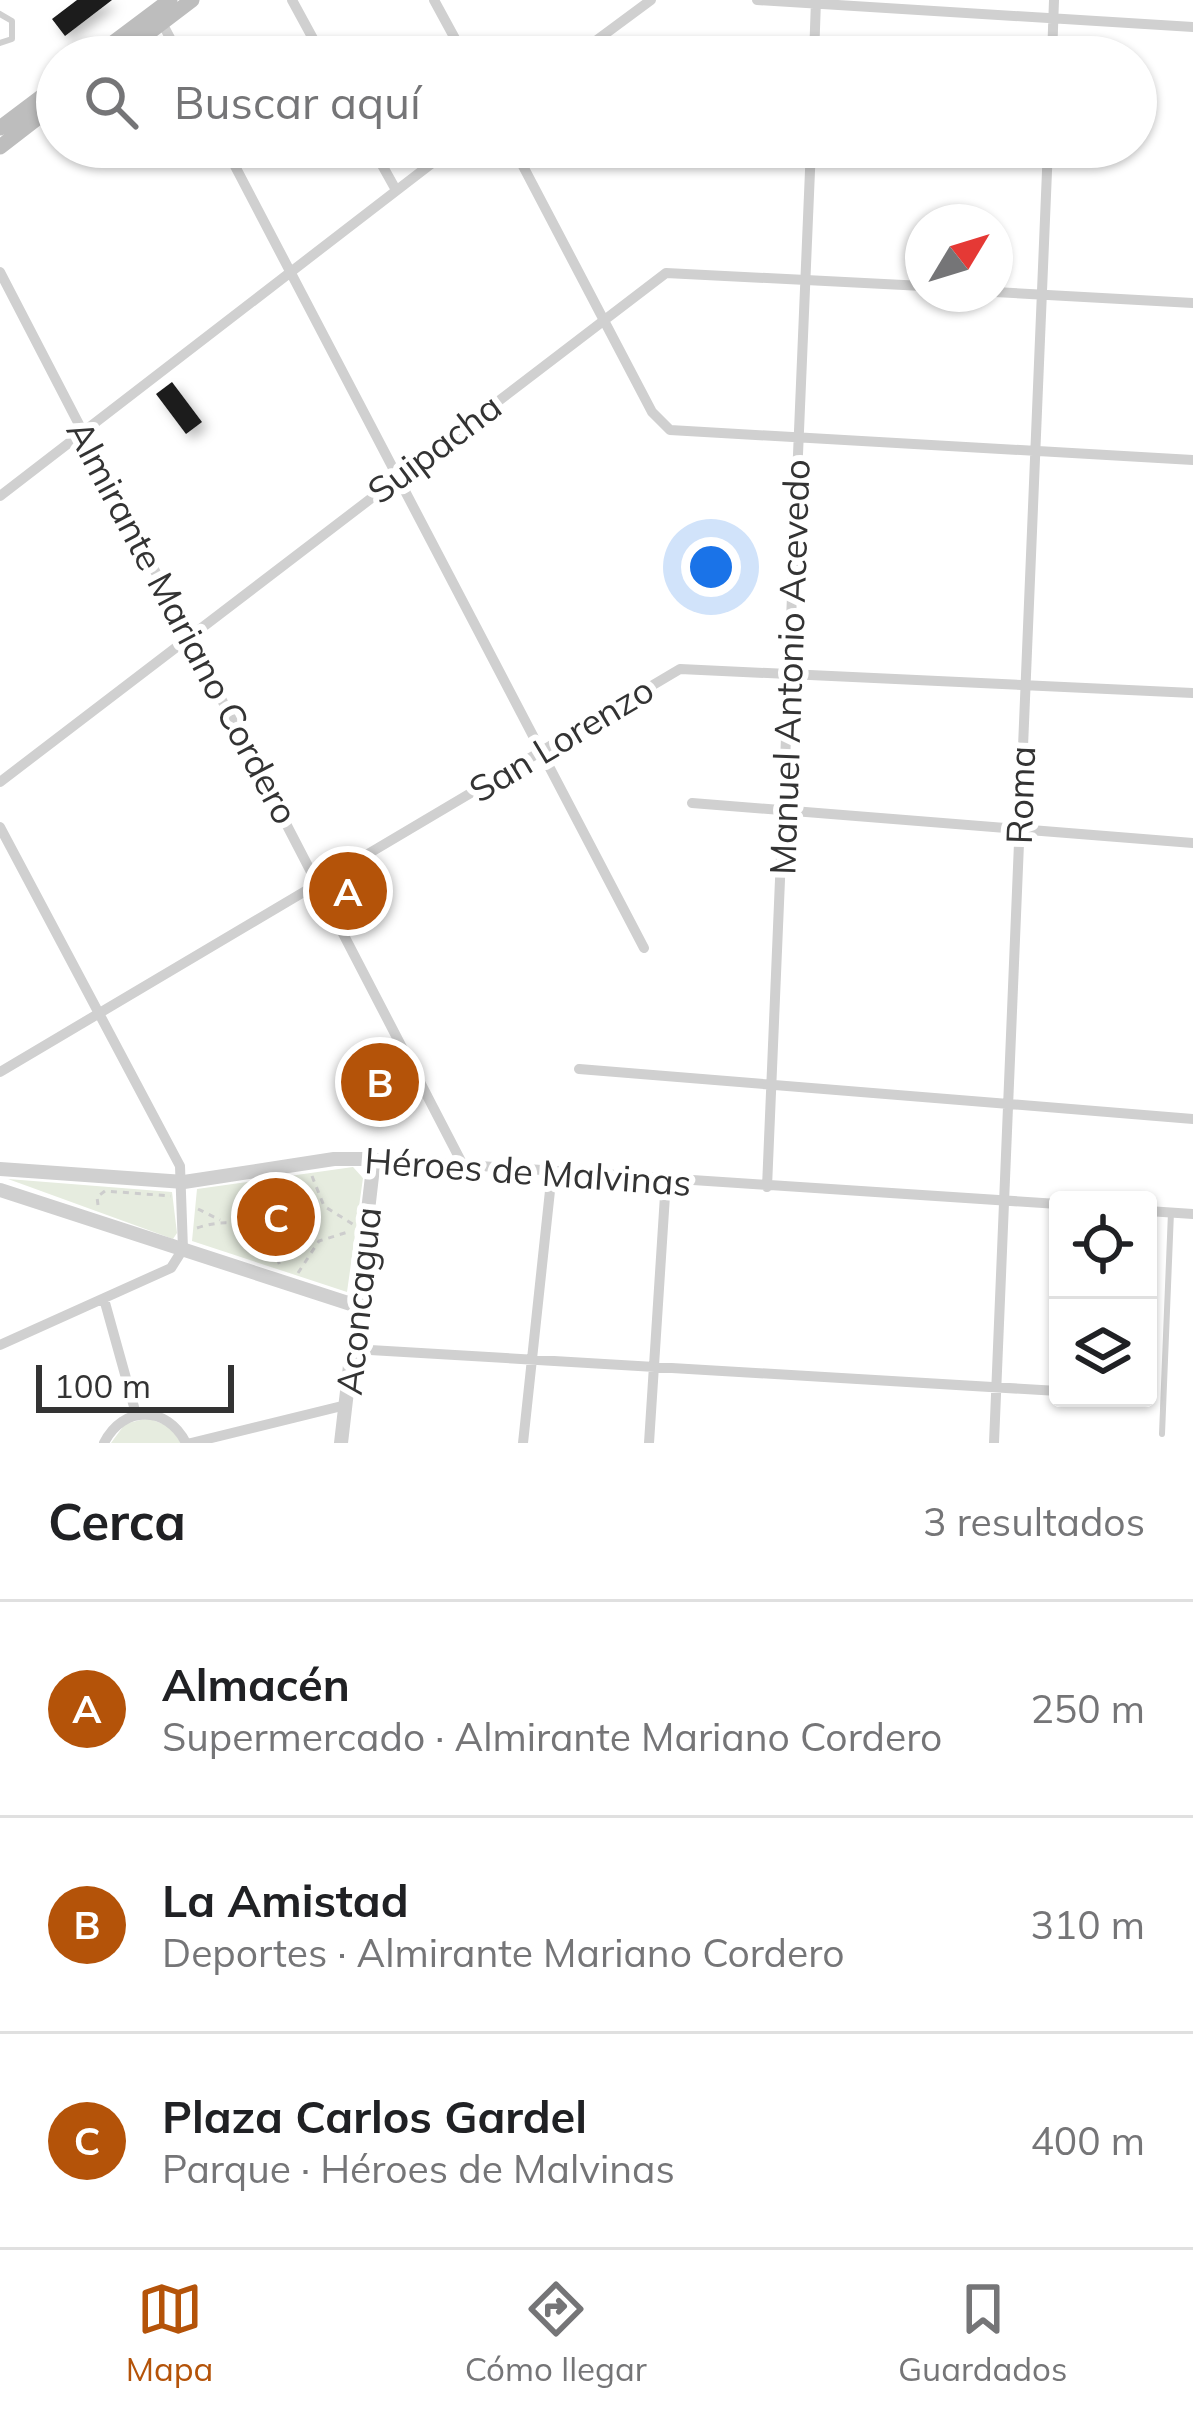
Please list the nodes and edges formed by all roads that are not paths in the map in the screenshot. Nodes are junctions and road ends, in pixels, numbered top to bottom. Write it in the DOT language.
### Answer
graph roads {
  1 [pos="170,0"];
  2 [pos="192,0"];
  3 [pos="292,0"];
  4 [pos="434,0"];
  5 [pos="651,0"];
  6 [pos="758,0"];
  7 [pos="1054,0"];
  8 [pos="816,3"];
  9 [pos="0,14"];
  10 [pos="158,17"];
  11 [pos="1054,17"];
  12 [pos="1193,27"];
  13 [pos="128,36"];
  14 [pos="139,36"];
  15 [pos="168,36"];
  16 [pos="312,36"];
  17 [pos="454,36"];
  18 [pos="602,36"];
  19 [pos="815,36"];
  20 [pos="1053,36"];
  21 [pos="0,43"];
  22 [pos="36,101"];
  23 [pos="36,119"];
  24 [pos="0,128"];
  25 [pos="0,147"];
  26 [pos="236,168"];
  27 [pos="384,168"];
  28 [pos="425,168"];
  29 [pos="524,168"];
  30 [pos="810,168"];
  31 [pos="1047,168"];
  32 [pos="396,190"];
  33 [pos="0,272"];
  34 [pos="289,273"];
  35 [pos="806,277"];
  36 [pos="905,285"];
  37 [pos="1013,293"];
  38 [pos="1040,295"];
  39 [pos="1193,303"];
  40 [pos="603,320"];
  41 [pos="83,432"];
  42 [pos="797,440"];
  43 [pos="1033,451"];
  44 [pos="1193,460"];
  45 [pos="397,475"];
  46 [pos="0,496"];
  47 [pos="192,637"];
  48 [pos="790,671"];
  49 [pos="1024,682"];
  50 [pos="1193,693"];
  51 [pos="541,752"];
  52 [pos="0,782"];
  53 [pos="692,803"];
  54 [pos="784,810"];
  55 [pos="0,827"];
  56 [pos="1019,831"];
  57 [pos="1193,843"];
  58 [pos="319,883"];
  59 [pos="644,948"];
  60 [pos="100,1012"];
  61 [pos="579,1069"];
  62 [pos="0,1072"];
  63 [pos="771,1087"];
  64 [pos="1008,1103"];
  65 [pos="1193,1119"];
  66 [pos="374,1159"];
  67 [pos="463,1165"];
  68 [pos="0,1168"];
  69 [pos="552,1172"];
  70 [pos="666,1180"];
  71 [pos="184,1182"];
  72 [pos="767,1187"];
  73 [pos="0,1190"];
  74 [pos="1005,1201"];
  75 [pos="1049,1203"];
  76 [pos="1157,1211"];
  77 [pos="1171,1212"];
  78 [pos="1193,1214"];
  79 [pos="183,1250"];
  80 [pos="104,1299"];
  81 [pos="357,1306"];
  82 [pos="0,1345"];
  83 [pos="352,1349"];
  84 [pos="533,1360"];
  85 [pos="653,1366"];
  86 [pos="997,1386"];
  87 [pos="1049,1390"];
  88 [pos="346,1405"];
  89 [pos="136,1414"];
  90 [pos="1162,1434"];
  91 [pos="104,1443"];
  92 [pos="188,1443"];
  93 [pos="341,1443"];
  94 [pos="523,1443"];
  95 [pos="649,1443"];
  96 [pos="994,1443"];
  1 -- 10 [label="main road"];
  2 -- 10 [label="main road"];
  3 -- 16 [label="street"];
  4 -- 17 [label="street"];
  5 -- 18 [label="street"];
  6 -- 8 [label="street"];
  7 -- 11 [label="street"];
  8 -- 11 [label="street"];
  8 -- 19 [label="street"];
  9 -- 21 [label="lane"];
  10 -- 13 [label="main road"];
  10 -- 14 [label="main road"];
  10 -- 15 [label="street"];
  11 -- 12 [label="street"];
  11 -- 20 [label="street"];
  22 -- 24 [label="main road"];
  23 -- 25 [label="main road"];
  26 -- 34 [label="street"];
  27 -- 32 [label="street"];
  28 -- 32 [label="street"];
  29 -- 40 [label="street"];
  30 -- 35 [label="street, Manuel Antonio Acevedo"];
  31 -- 38 [label="street, Roma"];
  32 -- 34 [label="street"];
  33 -- 41 [label="street, Almirante Mariano Cordero"];
  34 -- 41 [label="street"];
  34 -- 45 [label="street"];
  35 -- 36 [label="street, Suipacha"];
  35 -- 40 [label="street, Suipacha"];
  35 -- 42 [label="street, Manuel Antonio Acevedo"];
  37 -- 38 [label="street"];
  38 -- 39 [label="street"];
  38 -- 43 [label="street, Roma"];
  40 -- 42 [label="street"];
  40 -- 45 [label="street, Suipacha"];
  41 -- 46 [label="street"];
  41 -- 47 [label="street, Almirante Mariano Cordero"];
  42 -- 43 [label="street"];
  42 -- 48 [label="street, Manuel Antonio Acevedo"];
  43 -- 44 [label="street"];
  43 -- 49 [label="street, Roma"];
  45 -- 47 [label="street, Suipacha"];
  45 -- 51 [label="street"];
  47 -- 52 [label="street, Suipacha"];
  47 -- 58 [label="street, Almirante Mariano Cordero"];
  48 -- 49 [label="street, San Lorenzo"];
  48 -- 51 [label="street, San Lorenzo"];
  48 -- 54 [label="street, Manuel Antonio Acevedo"];
  49 -- 50 [label="street, San Lorenzo"];
  49 -- 56 [label="street, Roma"];
  51 -- 58 [label="street, San Lorenzo"];
  51 -- 59 [label="street"];
  53 -- 54 [label="street"];
  54 -- 56 [label="street"];
  54 -- 63 [label="street, Manuel Antonio Acevedo"];
  55 -- 60 [label="street"];
  56 -- 57 [label="street"];
  56 -- 64 [label="street, Roma"];
  58 -- 60 [label="street, San Lorenzo"];
  58 -- 67 [label="street, Almirante Mariano Cordero"];
  60 -- 62 [label="street, San Lorenzo"];
  60 -- 71 [label="street"];
  61 -- 63 [label="street"];
  63 -- 64 [label="street"];
  63 -- 72 [label="street, Manuel Antonio Acevedo"];
  64 -- 65 [label="street"];
  64 -- 74 [label="street, Roma"];
  66 -- 67 [label="street, Héroes de Malvinas"];
  66 -- 71 [label="street, Héroes de Malvinas"];
  66 -- 81 [label="street, Aconcagua"];
  67 -- 69 [label="street, Héroes de Malvinas"];
  68 -- 71 [label="street, Héroes de Malvinas"];
  69 -- 70 [label="street, Héroes de Malvinas"];
  69 -- 84 [label="street"];
  70 -- 72 [label="street, Héroes de Malvinas"];
  70 -- 85 [label="street"];
  71 -- 79 [label="street"];
  72 -- 74 [label="street, Héroes de Malvinas"];
  73 -- 79 [label="street"];
  74 -- 75 [label="street, Héroes de Malvinas"];
  74 -- 86 [label="street, Roma"];
  76 -- 77 [label="street"];
  77 -- 78 [label="street"];
  77 -- 90 [label="lane"];
  79 -- 80 [label="street"];
  79 -- 81 [label="street"];
  80 -- 82 [label="street"];
  80 -- 89 [label="street"];
  81 -- 83 [label="street, Aconcagua"];
  83 -- 84 [label="street"];
  83 -- 88 [label="street, Aconcagua"];
  84 -- 85 [label="street"];
  84 -- 94 [label="street"];
  85 -- 86 [label="street"];
  85 -- 95 [label="street"];
  86 -- 87 [label="street"];
  86 -- 96 [label="street, Roma"];
  88 -- 92 [label="street"];
  88 -- 93 [label="street, Aconcagua"];
  89 -- 91 [label="street"];
  89 -- 92 [label="street"];
}
